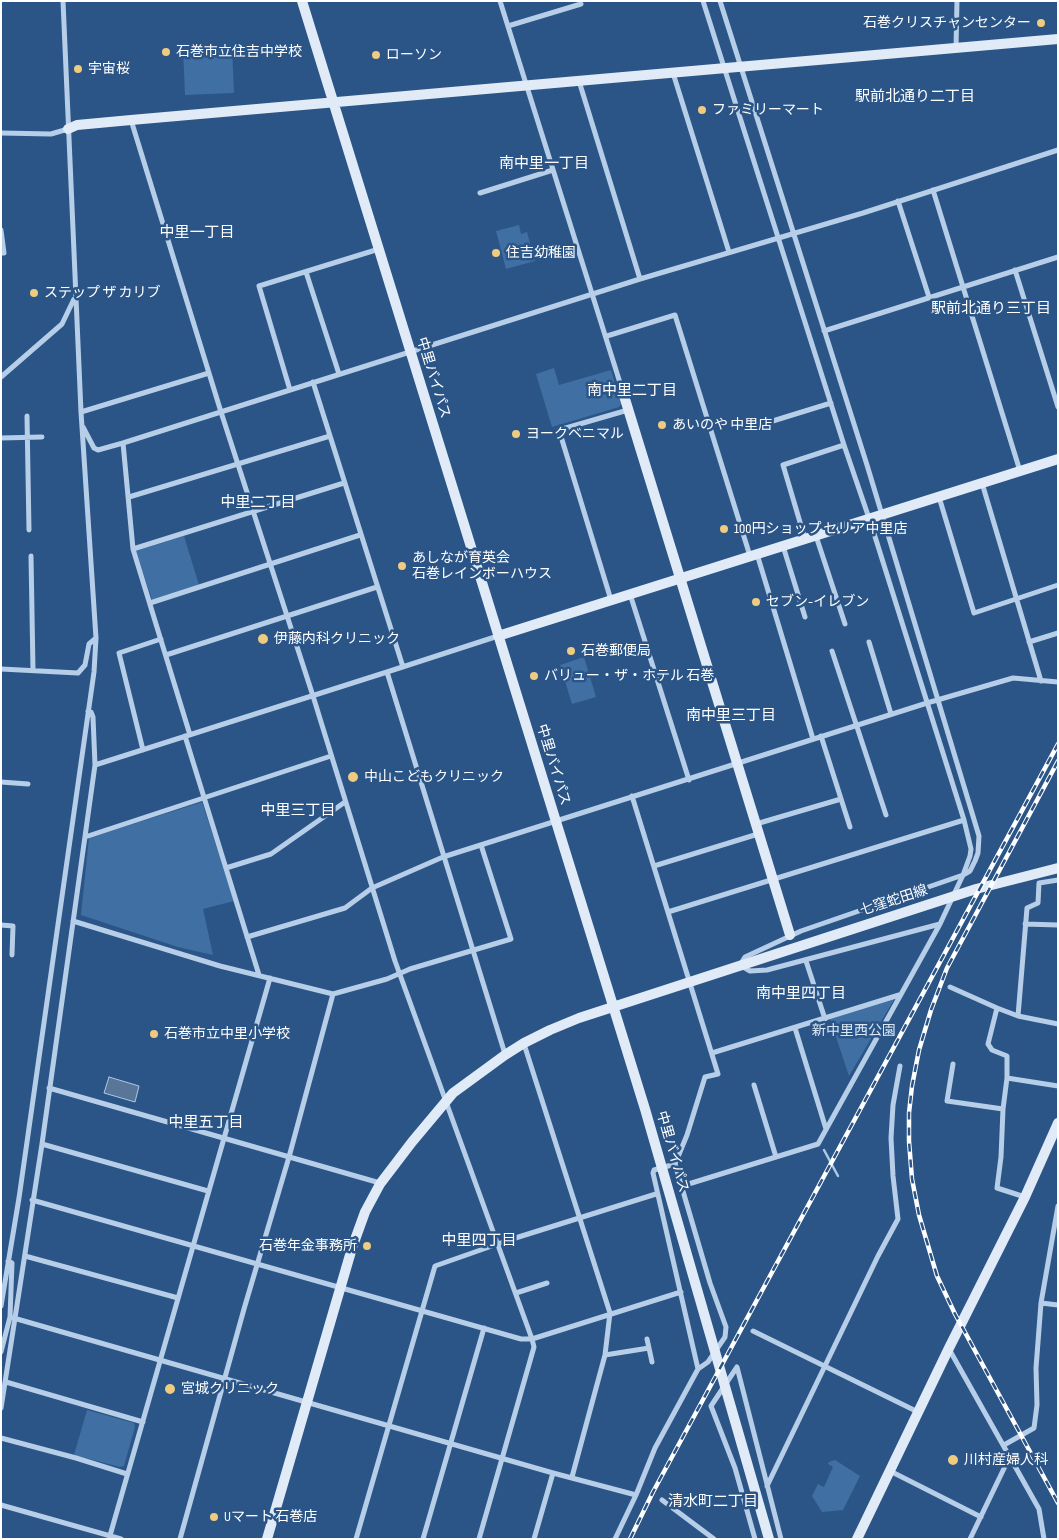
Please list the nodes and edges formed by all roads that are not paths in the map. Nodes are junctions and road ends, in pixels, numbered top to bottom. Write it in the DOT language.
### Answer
graph roads {
  1 [pos="63,1"];
  2 [pos="302,1"];
  3 [pos="500,1"];
  4 [pos="703,1"];
  5 [pos="720,1"];
  6 [pos="957,1"];
  7 [pos="581,4"];
  8 [pos="508,26"];
  9 [pos="1058,39"];
  10 [pos="956,48"];
  11 [pos="741,67"];
  12 [pos="724,68"];
  13 [pos="673,73"];
  14 [pos="579,81"];
  15 [pos="526,86"];
  16 [pos="333,102"];
  17 [pos="131,120"];
  18 [pos="68,129"];
  19 [pos="1,133"];
  20 [pos="1058,150"];
  21 [pos="553,170"];
  22 [pos="933,190"];
  23 [pos="480,193"];
  24 [pos="898,201"];
  25 [pos="1,230"];
  26 [pos="794,234"];
  27 [pos="779,237"];
  28 [pos="379,249"];
  29 [pos="729,252"];
  30 [pos="1,253"];
  31 [pos="1058,257"];
  32 [pos="1015,270"];
  33 [pos="306,272"];
  34 [pos="640,279"];
  35 [pos="963,287"];
  36 [pos="591,294"];
  37 [pos="75,296"];
  38 [pos="929,297"];
  39 [pos="824,331"];
  40 [pos="606,336"];
  41 [pos="410,351"];
  42 [pos="209,373"];
  43 [pos="338,374"];
  44 [pos="1,377"];
  45 [pos="313,382"];
  46 [pos="621,386"];
  47 [pos="290,390"];
  48 [pos="831,403"];
  49 [pos="1058,407"];
  50 [pos="628,410"];
  51 [pos="81,412"];
  52 [pos="221,412"];
  53 [pos="27,416"];
  54 [pos="82,424"];
  55 [pos="763,424"];
  56 [pos="330,436"];
  57 [pos="27,437"];
  58 [pos="42,437"];
  59 [pos="1,438"];
  60 [pos="123,443"];
  61 [pos="844,445"];
  62 [pos="1058,459"];
  63 [pos="238,463"];
  64 [pos="1020,471"];
  65 [pos="344,483"];
  66 [pos="982,483"];
  67 [pos="129,497"];
  68 [pos="939,497"];
  69 [pos="254,512"];
  70 [pos="882,515"];
  71 [pos="869,519"];
  72 [pos="30,530"];
  73 [pos="360,535"];
  74 [pos="816,536"];
  75 [pos="805,539"];
  76 [pos="783,546"];
  77 [pos="133,549"];
  78 [pos="753,555"];
  79 [pos="31,556"];
  80 [pos="270,564"];
  81 [pos="680,578"];
  82 [pos="1058,585"];
  83 [pos="377,587"];
  84 [pos="630,594"];
  85 [pos="1017,598"];
  86 [pos="611,600"];
  87 [pos="150,603"];
  88 [pos="287,616"];
  89 [pos="805,618"];
  90 [pos="845,624"];
  91 [pos="1058,633"];
  92 [pos="498,636"];
  93 [pos="96,638"];
  94 [pos="161,639"];
  95 [pos="869,642"];
  96 [pos="1029,642"];
  97 [pos="832,651"];
  98 [pos="166,655"];
  99 [pos="403,667"];
  100 [pos="1,669"];
  101 [pos="33,670"];
  102 [pos="387,672"];
  103 [pos="1040,681"];
  104 [pos="1058,682"];
  105 [pos="313,696"];
  106 [pos="939,699"];
  107 [pos="927,703"];
  108 [pos="88,711"];
  109 [pos="891,714"];
  110 [pos="857,725"];
  111 [pos="188,735"];
  112 [pos="822,736"];
  113 [pos="813,739"];
  114 [pos="143,750"];
  115 [pos="331,756"];
  116 [pos="738,763"];
  117 [pos="95,765"];
  118 [pos="689,780"];
  119 [pos="1,782"];
  120 [pos="28,784"];
  121 [pos="632,796"];
  122 [pos="205,798"];
  123 [pos="841,799"];
  124 [pos="345,802"];
  125 [pos="886,815"];
  126 [pos="964,820"];
  127 [pos="556,821"];
  128 [pos="850,827"];
  129 [pos="757,829"];
  130 [pos="85,837"];
  131 [pos="481,844"];
  132 [pos="443,857"];
  133 [pos="654,866"];
  134 [pos="226,868"];
  135 [pos="1058,868"];
  136 [pos="963,875"];
  137 [pos="772,879"];
  138 [pos="1058,880"];
  139 [pos="372,888"];
  140 [pos="668,912"];
  141 [pos="73,921"];
  142 [pos="940,924"];
  143 [pos="1025,924"];
  144 [pos="1,925"];
  145 [pos="1058,925"];
  146 [pos="790,935"];
  147 [pos="247,937"];
  148 [pos="473,951"];
  149 [pos="12,955"];
  150 [pos="806,961"];
  151 [pos="740,966"];
  152 [pos="399,974"];
  153 [pos="259,975"];
  154 [pos="270,978"];
  155 [pos="690,982"];
  156 [pos="950,987"];
  157 [pos="333,994"];
  158 [pos="900,995"];
  159 [pos="613,1007"];
  160 [pos="997,1008"];
  161 [pos="1018,1016"];
  162 [pos="825,1019"];
  163 [pos="1058,1024"];
  164 [pos="795,1028"];
  165 [pos="524,1043"];
  166 [pos="712,1053"];
  167 [pos="505,1055"];
  168 [pos="953,1064"];
  169 [pos="900,1066"];
  170 [pos="1007,1078"];
  171 [pos="754,1085"];
  172 [pos="1058,1086"];
  173 [pos="49,1088"];
  174 [pos="446,1101"];
  175 [pos="1003,1109"];
  176 [pos="1058,1123"];
  177 [pos="826,1129"];
  178 [pos="223,1138"];
  179 [pos="42,1144"];
  180 [pos="289,1156"];
  181 [pos="776,1157"];
  182 [pos="675,1164"];
  183 [pos="662,1168"];
  184 [pos="380,1184"];
  185 [pos="682,1186"];
  186 [pos="208,1191"];
  187 [pos="656,1194"];
  188 [pos="1025,1197"];
  189 [pos="32,1200"];
  190 [pos="1058,1206"];
  191 [pos="580,1219"];
  192 [pos="498,1244"];
  193 [pos="193,1245"];
  194 [pos="25,1256"];
  195 [pos="8,1261"];
  196 [pos="258,1264"];
  197 [pos="547,1283"];
  198 [pos="340,1288"];
  199 [pos="681,1292"];
  200 [pos="516,1293"];
  201 [pos="178,1298"];
  202 [pos="1041,1303"];
  203 [pos="1058,1304"];
  204 [pos="1,1306"];
  205 [pos="422,1311"];
  206 [pos="610,1313"];
  207 [pos="13,1318"];
  208 [pos="484,1328"];
  209 [pos="753,1331"];
  210 [pos="532,1338"];
  211 [pos="647,1339"];
  212 [pos="649,1348"];
  213 [pos="949,1348"];
  214 [pos="1,1352"];
  215 [pos="605,1355"];
  216 [pos="160,1360"];
  217 [pos="652,1362"];
  218 [pos="826,1366"];
  219 [pos="698,1369"];
  220 [pos="225,1379"];
  221 [pos="6,1382"];
  222 [pos="307,1402"];
  223 [pos="1,1408"];
  224 [pos="918,1412"];
  225 [pos="143,1422"];
  226 [pos="389,1425"];
  227 [pos="1,1438"];
  228 [pos="451,1443"];
  229 [pos="1004,1445"];
  230 [pos="1010,1456"];
  231 [pos="502,1458"];
  232 [pos="890,1471"];
  233 [pos="553,1473"];
  234 [pos="126,1474"];
  235 [pos="572,1478"];
  236 [pos="767,1486"];
  237 [pos="636,1495"];
  238 [pos="662,1500"];
  239 [pos="1,1505"];
  240 [pos="981,1517"];
  241 [pos="110,1537"];
  242 [pos="121,1539"];
  243 [pos="180,1539"];
  244 [pos="267,1539"];
  245 [pos="356,1539"];
  246 [pos="424,1539"];
  247 [pos="479,1539"];
  248 [pos="534,1539"];
  249 [pos="615,1539"];
  250 [pos="714,1539"];
  251 [pos="755,1539"];
  252 [pos="769,1539"];
  253 [pos="781,1539"];
  254 [pos="857,1539"];
  255 [pos="970,1539"];
  256 [pos="1044,1539"];
  1 -- 18 [label="street"];
  2 -- 16 [label="street, 中里バイパス"];
  3 -- 8 [label="street"];
  4 -- 12 [label="street"];
  5 -- 11 [label="street"];
  6 -- 10 [label="street"];
  7 -- 8 [label="street"];
  8 -- 15 [label="street"];
  9 -- 10 [label="street"];
  10 -- 11 [label="street"];
  11 -- 12 [label="street"];
  11 -- 26 [label="street"];
  12 -- 13 [label="street"];
  12 -- 27 [label="street"];
  13 -- 14 [label="street"];
  13 -- 29 [label="street"];
  14 -- 15 [label="street"];
  14 -- 34 [label="street"];
  15 -- 16 [label="street"];
  15 -- 21 [label="street"];
  16 -- 17 [label="street"];
  16 -- 28 [label="street, 中里バイパス"];
  17 -- 18 [label="street"];
  17 -- 42 [label="street"];
  18 -- 19 [label="street"];
  18 -- 37 [label="street"];
  20 -- 22 [label="street"];
  21 -- 23 [label="street"];
  21 -- 36 [label="street"];
  22 -- 24 [label="street"];
  22 -- 35 [label="street"];
  24 -- 26 [label="street"];
  24 -- 38 [label="street"];
  25 -- 30 [label="street"];
  26 -- 27 [label="street"];
  26 -- 39 [label="street"];
  27 -- 29 [label="street"];
  27 -- 48 [label="street"];
  28 -- 33 [label="street"];
  28 -- 41 [label="street, 中里バイパス"];
  29 -- 34 [label="street"];
  31 -- 32 [label="street"];
  32 -- 35 [label="street"];
  32 -- 49 [label="street"];
  33 -- 43 [label="street"];
  33 -- 47 [label="street"];
  34 -- 36 [label="street"];
  35 -- 38 [label="street"];
  35 -- 64 [label="street"];
  36 -- 40 [label="street"];
  36 -- 41 [label="street"];
  37 -- 44 [label="street"];
  37 -- 51 [label="street"];
  38 -- 39 [label="street"];
  39 -- 70 [label="street"];
  40 -- 46 [label="street"];
  40 -- 78 [label="street"];
  41 -- 43 [label="street"];
  41 -- 92 [label="street, 中里バイパス"];
  42 -- 51 [label="street"];
  42 -- 52 [label="street"];
  43 -- 45 [label="street"];
  45 -- 47 [label="street"];
  45 -- 56 [label="street"];
  46 -- 50 [label="street"];
  47 -- 52 [label="street"];
  48 -- 55 [label="street"];
  48 -- 61 [label="street"];
  50 -- 81 [label="street"];
  50 -- 86 [label="street"];
  51 -- 54 [label="street"];
  52 -- 60 [label="street"];
  52 -- 63 [label="street"];
  53 -- 57 [label="street"];
  54 -- 60 [label="street"];
  54 -- 93 [label="street"];
  56 -- 63 [label="street"];
  56 -- 65 [label="street"];
  57 -- 58 [label="street"];
  57 -- 59 [label="street"];
  57 -- 72 [label="street"];
  60 -- 67 [label="street"];
  61 -- 71 [label="street"];
  61 -- 75 [label="street"];
  62 -- 64 [label="street"];
  63 -- 67 [label="street"];
  63 -- 69 [label="street"];
  64 -- 66 [label="street"];
  65 -- 69 [label="street"];
  65 -- 73 [label="street"];
  66 -- 68 [label="street"];
  66 -- 85 [label="street"];
  67 -- 77 [label="street"];
  68 -- 70 [label="street"];
  68 -- 85 [label="street"];
  69 -- 77 [label="street"];
  69 -- 80 [label="street"];
  70 -- 71 [label="street"];
  70 -- 106 [label="street"];
  71 -- 74 [label="street"];
  71 -- 107 [label="street"];
  73 -- 80 [label="street"];
  73 -- 83 [label="street"];
  74 -- 75 [label="street"];
  74 -- 90 [label="street"];
  75 -- 76 [label="street"];
  76 -- 78 [label="street"];
  76 -- 89 [label="street"];
  77 -- 87 [label="street"];
  78 -- 81 [label="street"];
  78 -- 113 [label="street"];
  79 -- 101 [label="street"];
  80 -- 87 [label="street"];
  80 -- 88 [label="street"];
  81 -- 84 [label="street"];
  81 -- 116 [label="street"];
  82 -- 85 [label="street"];
  83 -- 88 [label="street"];
  83 -- 99 [label="street"];
  84 -- 86 [label="street"];
  84 -- 118 [label="street"];
  85 -- 96 [label="street"];
  86 -- 92 [label="street"];
  87 -- 94 [label="street"];
  88 -- 98 [label="street"];
  88 -- 105 [label="street"];
  91 -- 96 [label="street"];
  92 -- 99 [label="street"];
  92 -- 127 [label="street, 中里バイパス"];
  93 -- 101 [label="street"];
  93 -- 108 [label="street"];
  94 -- 98 [label="street"];
  94 -- 114 [label="street"];
  95 -- 109 [label="street"];
  96 -- 103 [label="street"];
  97 -- 110 [label="street"];
  98 -- 111 [label="street"];
  99 -- 102 [label="street"];
  100 -- 101 [label="street"];
  102 -- 105 [label="street"];
  102 -- 132 [label="street"];
  103 -- 104 [label="street"];
  103 -- 106 [label="street"];
  105 -- 111 [label="street"];
  105 -- 115 [label="street"];
  106 -- 107 [label="street"];
  106 -- 136 [label="street"];
  107 -- 109 [label="street"];
  107 -- 126 [label="street"];
  108 -- 117 [label="street"];
  108 -- 195 [label="street"];
  109 -- 110 [label="street"];
  110 -- 112 [label="street"];
  110 -- 125 [label="street"];
  111 -- 114 [label="street"];
  111 -- 122 [label="street"];
  112 -- 113 [label="street"];
  112 -- 123 [label="street"];
  113 -- 116 [label="street"];
  114 -- 117 [label="street"];
  115 -- 122 [label="street"];
  115 -- 124 [label="street"];
  116 -- 118 [label="street"];
  116 -- 129 [label="street"];
  117 -- 130 [label="street"];
  118 -- 121 [label="street"];
  119 -- 120 [label="street"];
  121 -- 127 [label="street"];
  121 -- 133 [label="street"];
  122 -- 130 [label="street"];
  122 -- 134 [label="street"];
  123 -- 128 [label="street"];
  123 -- 129 [label="street"];
  124 -- 134 [label="street"];
  124 -- 139 [label="street"];
  126 -- 136 [label="street"];
  126 -- 137 [label="street"];
  127 -- 131 [label="street"];
  127 -- 159 [label="street, 中里バイパス"];
  129 -- 133 [label="street"];
  129 -- 137 [label="street"];
  130 -- 141 [label="street"];
  131 -- 132 [label="street"];
  131 -- 148 [label="street"];
  132 -- 139 [label="street"];
  132 -- 148 [label="street"];
  133 -- 140 [label="street"];
  134 -- 147 [label="street"];
  135 -- 151 [label="street, 七窪蛇田線"];
  136 -- 142 [label="street"];
  136 -- 146 [label="street"];
  137 -- 140 [label="street"];
  137 -- 146 [label="street"];
  138 -- 143 [label="street"];
  139 -- 147 [label="street"];
  139 -- 152 [label="street"];
  140 -- 155 [label="street"];
  141 -- 153 [label="street"];
  141 -- 173 [label="street"];
  142 -- 150 [label="street"];
  142 -- 158 [label="street"];
  143 -- 145 [label="street"];
  143 -- 161 [label="street"];
  144 -- 149 [label="street"];
  146 -- 151 [label="street"];
  147 -- 153 [label="street"];
  148 -- 152 [label="street"];
  148 -- 167 [label="street"];
  150 -- 151 [label="street"];
  150 -- 162 [label="street"];
  151 -- 155 [label="street, 七窪蛇田線"];
  152 -- 157 [label="street"];
  152 -- 174 [label="street"];
  153 -- 154 [label="street"];
  154 -- 157 [label="street"];
  154 -- 178 [label="street"];
  155 -- 159 [label="street, 七窪蛇田線"];
  155 -- 166 [label="street"];
  156 -- 160 [label="street"];
  157 -- 180 [label="street"];
  158 -- 162 [label="street"];
  158 -- 177 [label="street"];
  159 -- 165 [label="street, 七窪蛇田線"];
  159 -- 183 [label="street, 中里バイパス"];
  160 -- 161 [label="street"];
  160 -- 170 [label="street"];
  161 -- 163 [label="street"];
  162 -- 164 [label="street"];
  164 -- 166 [label="street"];
  164 -- 177 [label="street"];
  165 -- 167 [label="street, 七窪蛇田線"];
  165 -- 191 [label="street"];
  166 -- 182 [label="street"];
  167 -- 174 [label="street, 七窪蛇田線"];
  168 -- 175 [label="street"];
  169 -- 218 [label="street"];
  170 -- 172 [label="street"];
  170 -- 175 [label="street"];
  171 -- 181 [label="street"];
  173 -- 178 [label="street"];
  173 -- 179 [label="street"];
  174 -- 184 [label="street, 七窪蛇田線"];
  174 -- 192 [label="street"];
  175 -- 188 [label="street"];
  176 -- 188 [label="street"];
  177 -- 181 [label="street"];
  178 -- 180 [label="street"];
  178 -- 186 [label="street"];
  179 -- 186 [label="street"];
  179 -- 189 [label="street"];
  180 -- 184 [label="street"];
  180 -- 196 [label="street"];
  181 -- 185 [label="street"];
  182 -- 183 [label="street"];
  182 -- 185 [label="street"];
  183 -- 187 [label="street"];
  183 -- 252 [label="street, 中里バイパス"];
  184 -- 198 [label="street, 七窪蛇田線"];
  185 -- 219 [label="street"];
  186 -- 193 [label="street"];
  187 -- 191 [label="street"];
  187 -- 199 [label="street"];
  188 -- 213 [label="street"];
  189 -- 193 [label="street"];
  189 -- 194 [label="street"];
  190 -- 202 [label="street"];
  191 -- 192 [label="street"];
  191 -- 206 [label="street"];
  192 -- 200 [label="street"];
  192 -- 205 [label="street"];
  193 -- 196 [label="street"];
  193 -- 201 [label="street"];
  194 -- 201 [label="street"];
  194 -- 207 [label="street"];
  195 -- 204 [label="street"];
  195 -- 207 [label="street"];
  196 -- 198 [label="street"];
  196 -- 220 [label="street"];
  197 -- 200 [label="street"];
  198 -- 205 [label="street"];
  198 -- 222 [label="street, 七窪蛇田線"];
  199 -- 206 [label="street"];
  199 -- 219 [label="street"];
  200 -- 210 [label="street"];
  201 -- 216 [label="street"];
  202 -- 203 [label="street"];
  202 -- 229 [label="street"];
  205 -- 208 [label="street"];
  205 -- 226 [label="street"];
  206 -- 210 [label="street"];
  206 -- 215 [label="street"];
  207 -- 214 [label="street"];
  207 -- 216 [label="street"];
  207 -- 221 [label="street"];
  208 -- 210 [label="street"];
  208 -- 228 [label="street"];
  209 -- 218 [label="street"];
  210 -- 231 [label="street"];
  211 -- 212 [label="street"];
  212 -- 215 [label="street"];
  212 -- 217 [label="street"];
  213 -- 224 [label="street"];
  213 -- 229 [label="street"];
  215 -- 235 [label="street"];
  216 -- 220 [label="street"];
  216 -- 225 [label="street"];
  218 -- 224 [label="street"];
  218 -- 236 [label="street"];
  219 -- 237 [label="street"];
  220 -- 222 [label="street"];
  220 -- 243 [label="street"];
  221 -- 223 [label="street"];
  221 -- 225 [label="street"];
  222 -- 226 [label="street"];
  222 -- 244 [label="street, 七窪蛇田線"];
  224 -- 232 [label="street"];
  225 -- 234 [label="street"];
  226 -- 228 [label="street"];
  226 -- 245 [label="street"];
  227 -- 234 [label="street"];
  228 -- 231 [label="street"];
  228 -- 246 [label="street"];
  229 -- 230 [label="street"];
  230 -- 240 [label="street"];
  230 -- 256 [label="street"];
  231 -- 233 [label="street"];
  231 -- 247 [label="street"];
  232 -- 240 [label="street"];
  232 -- 254 [label="street"];
  233 -- 235 [label="street"];
  233 -- 248 [label="street"];
  234 -- 241 [label="street"];
  235 -- 237 [label="street"];
  236 -- 251 [label="street"];
  236 -- 253 [label="street"];
  237 -- 249 [label="street"];
  238 -- 250 [label="street"];
  239 -- 241 [label="street"];
  240 -- 255 [label="street"];
  241 -- 242 [label="street"];
}
